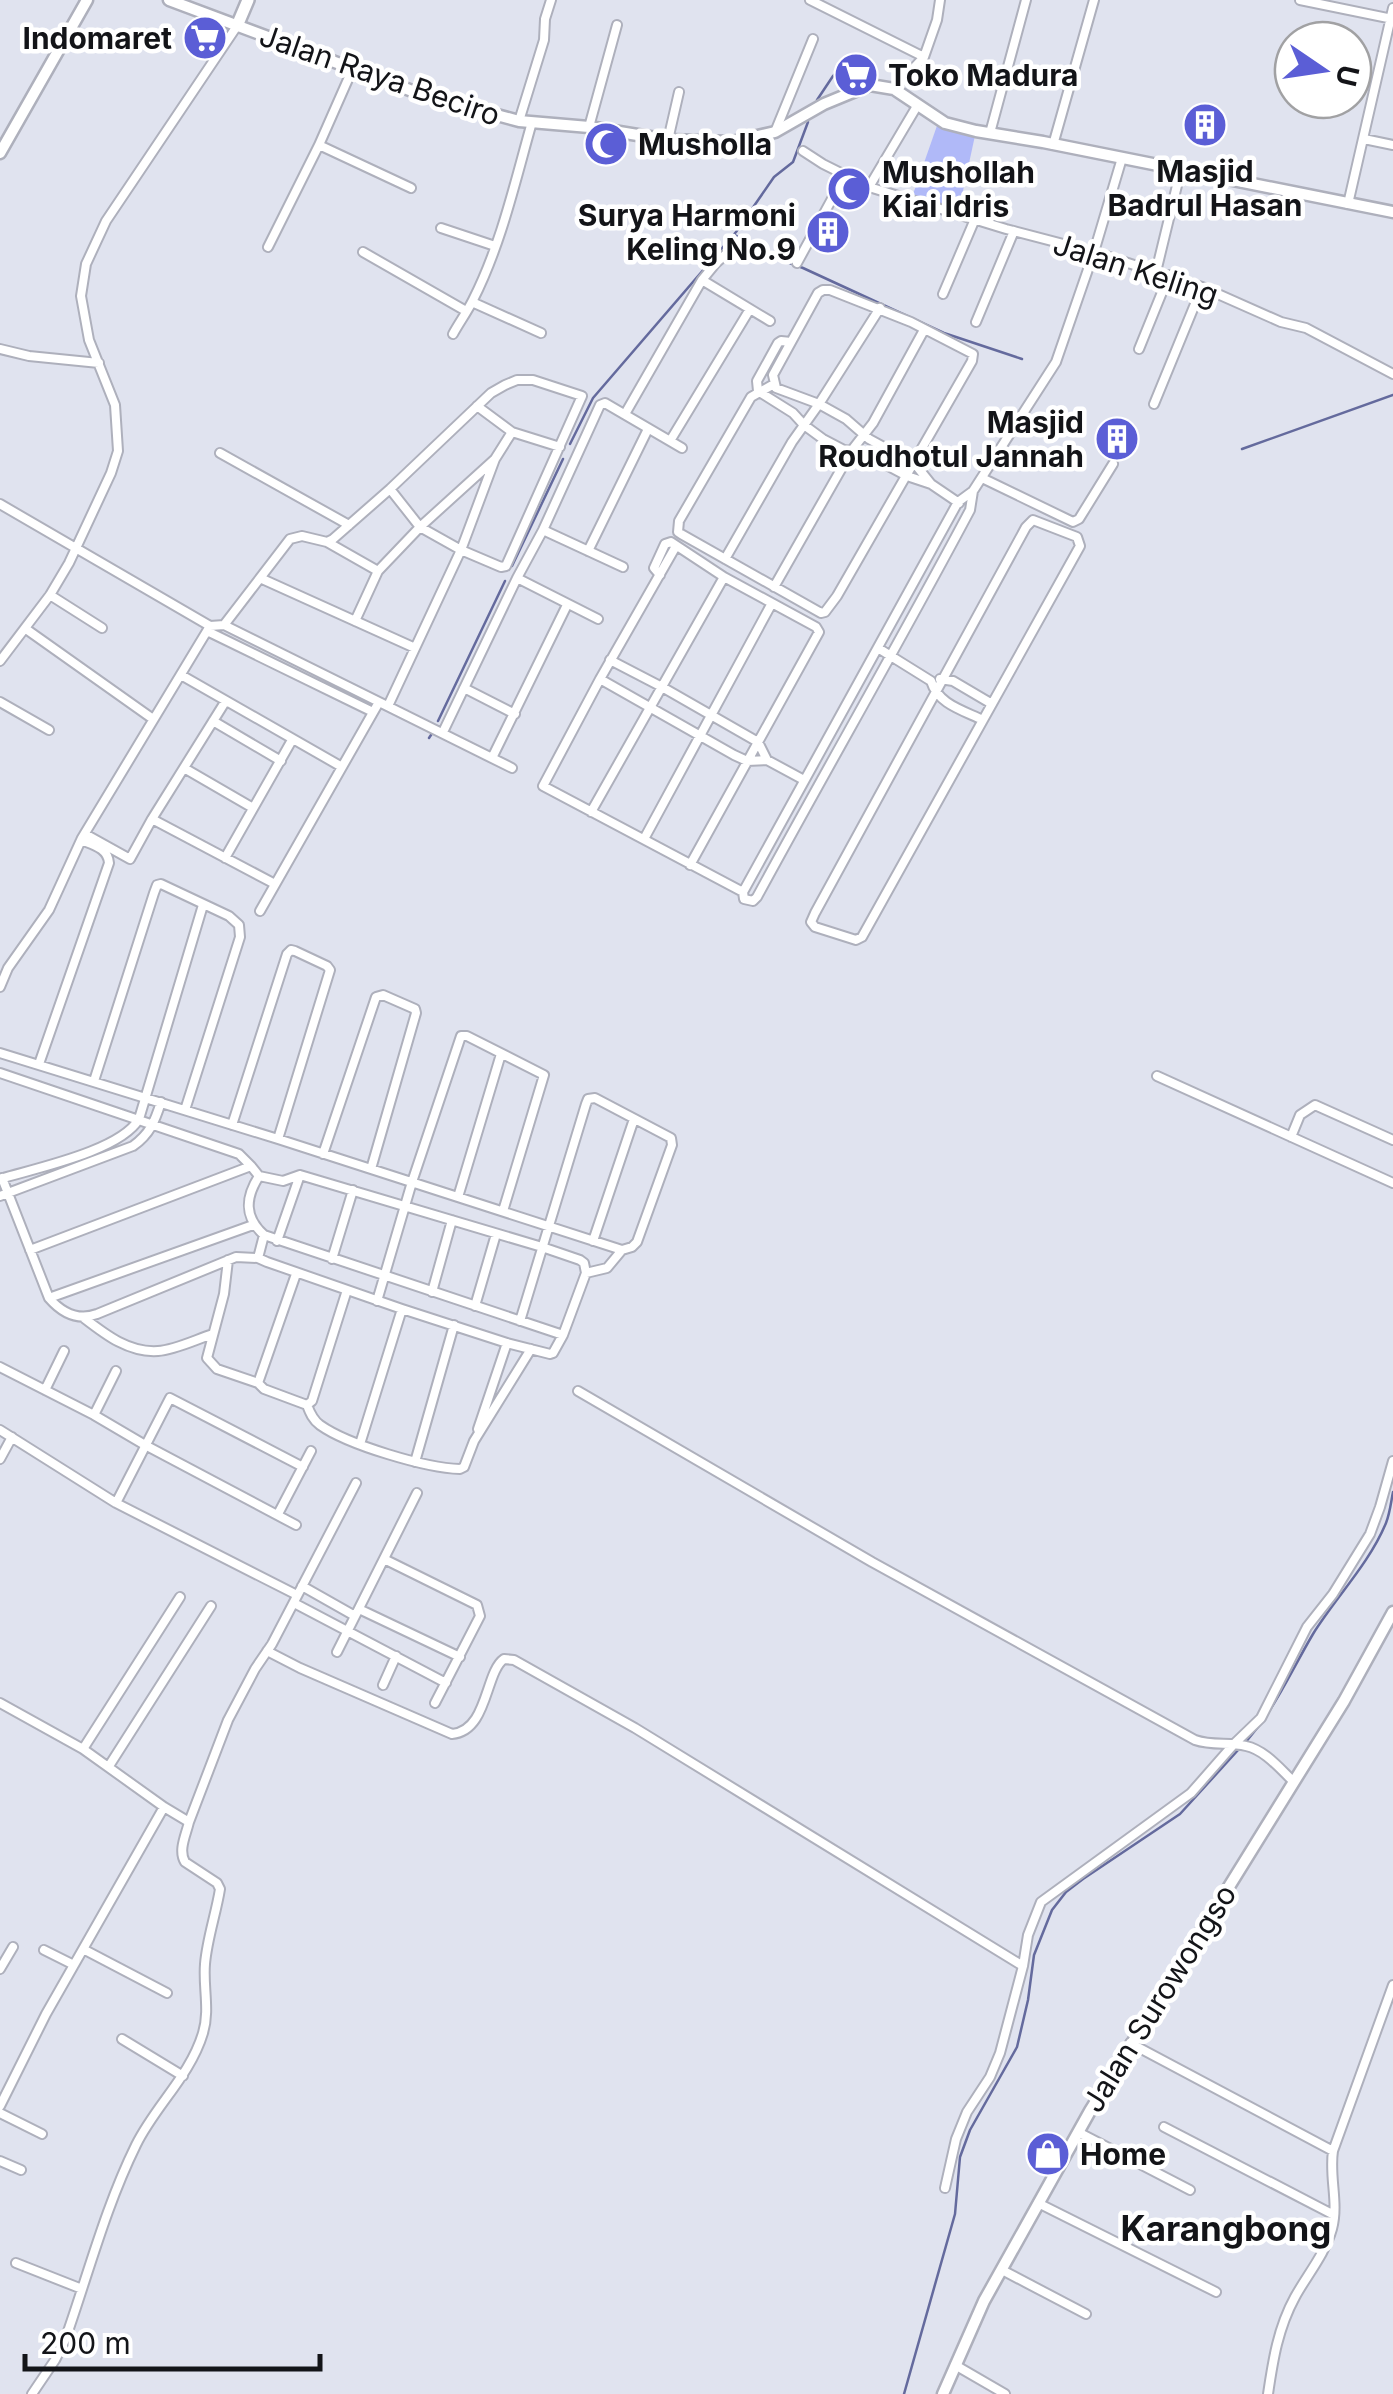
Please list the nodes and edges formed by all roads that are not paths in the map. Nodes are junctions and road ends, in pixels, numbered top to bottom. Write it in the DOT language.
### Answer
graph roads {
  1 [pos="87,0"];
  2 [pos="169,0"];
  3 [pos="248,0"];
  4 [pos="551,0"];
  5 [pos="810,0"];
  6 [pos="926,0"];
  7 [pos="1026,0"];
  8 [pos="1094,0"];
  9 [pos="1300,0"];
  10 [pos="940,3"];
  11 [pos="1393,8"];
  12 [pos="1392,19"];
  13 [pos="617,25"];
  14 [pos="237,26"];
  15 [pos="813,39"];
  16 [pos="924,57"];
  17 [pos="353,68"];
  18 [pos="894,88"];
  19 [pos="678,92"];
  20 [pos="917,106"];
  21 [pos="519,121"];
  22 [pos="532,122"];
  23 [pos="589,127"];
  24 [pos="775,132"];
  25 [pos="990,133"];
  26 [pos="668,140"];
  27 [pos="1364,140"];
  28 [pos="1053,144"];
  29 [pos="1393,145"];
  30 [pos="319,146"];
  31 [pos="804,151"];
  32 [pos="0,153"];
  33 [pos="1122,158"];
  34 [pos="1181,169"];
  35 [pos="844,175"];
  36 [pos="869,187"];
  37 [pos="411,188"];
  38 [pos="1348,204"];
  39 [pos="1393,212"];
  40 [pos="975,219"];
  41 [pos="441,228"];
  42 [pos="1014,232"];
  43 [pos="495,246"];
  44 [pos="268,248"];
  45 [pos="363,252"];
  46 [pos="1094,252"];
  47 [pos="759,256"];
  48 [pos="797,263"];
  49 [pos="1156,272"];
  50 [pos="1170,275"];
  51 [pos="702,280"];
  52 [pos="1202,287"];
  53 [pos="943,294"];
  54 [pos="469,307"];
  55 [pos="880,308"];
  56 [pos="750,309"];
  57 [pos="770,321"];
  58 [pos="976,322"];
  59 [pos="924,330"];
  60 [pos="541,333"];
  61 [pos="452,334"];
  62 [pos="791,342"];
  63 [pos="0,348"];
  64 [pos="1139,349"];
  65 [pos="100,363"];
  66 [pos="1393,374"];
  67 [pos="774,384"];
  68 [pos="758,391"];
  69 [pos="819,404"];
  70 [pos="1154,404"];
  71 [pos="477,406"];
  72 [pos="625,414"];
  73 [pos="804,426"];
  74 [pos="648,429"];
  75 [pos="512,432"];
  76 [pos="864,434"];
  77 [pos="670,442"];
  78 [pos="560,448"];
  79 [pos="682,448"];
  80 [pos="852,450"];
  81 [pos="220,453"];
  82 [pos="495,459"];
  83 [pos="914,464"];
  84 [pos="1114,464"];
  85 [pos="907,476"];
  86 [pos="982,478"];
  87 [pos="931,484"];
  88 [pos="390,489"];
  89 [pos="974,491"];
  90 [pos="958,502"];
  91 [pos="0,504"];
  92 [pos="970,510"];
  93 [pos="349,525"];
  94 [pos="420,527"];
  95 [pos="542,530"];
  96 [pos="327,542"];
  97 [pos="76,549"];
  98 [pos="461,550"];
  99 [pos="588,551"];
  100 [pos="725,560"];
  101 [pos="623,567"];
  102 [pos="378,570"];
  103 [pos="724,577"];
  104 [pos="260,578"];
  105 [pos="516,578"];
  106 [pos="774,587"];
  107 [pos="50,595"];
  108 [pos="772,603"];
  109 [pos="567,605"];
  110 [pos="598,619"];
  111 [pos="356,621"];
  112 [pos="224,624"];
  113 [pos="102,628"];
  114 [pos="26,629"];
  115 [pos="209,629"];
  116 [pos="415,648"];
  117 [pos="878,648"];
  118 [pos="892,656"];
  119 [pos="610,660"];
  120 [pos="0,661"];
  121 [pos="181,675"];
  122 [pos="600,678"];
  123 [pos="943,678"];
  124 [pos="931,681"];
  125 [pos="662,687"];
  126 [pos="464,688"];
  127 [pos="935,694"];
  128 [pos="0,702"];
  129 [pos="226,702"];
  130 [pos="383,704"];
  131 [pos="992,704"];
  132 [pos="649,707"];
  133 [pos="373,712"];
  134 [pos="514,714"];
  135 [pos="710,714"];
  136 [pos="153,719"];
  137 [pos="983,720"];
  138 [pos="213,722"];
  139 [pos="49,730"];
  140 [pos="443,732"];
  141 [pos="698,735"];
  142 [pos="292,740"];
  143 [pos="758,742"];
  144 [pos="492,758"];
  145 [pos="281,760"];
  146 [pos="767,760"];
  147 [pos="748,761"];
  148 [pos="342,767"];
  149 [pos="184,768"];
  150 [pos="512,768"];
  151 [pos="804,780"];
  152 [pos="817,788"];
  153 [pos="253,808"];
  154 [pos="591,812"];
  155 [pos="152,818"];
  156 [pos="83,837"];
  157 [pos="644,839"];
  158 [pos="225,858"];
  159 [pos="690,865"];
  160 [pos="275,884"];
  161 [pos="743,892"];
  162 [pos="203,905"];
  163 [pos="260,911"];
  164 [pos="0,987"];
  165 [pos="0,1053"];
  166 [pos="502,1054"];
  167 [pos="39,1064"];
  168 [pos="0,1073"];
  169 [pos="1157,1076"];
  170 [pos="94,1081"];
  171 [pos="145,1098"];
  172 [pos="161,1102"];
  173 [pos="186,1110"];
  174 [pos="139,1119"];
  175 [pos="634,1119"];
  176 [pos="154,1124"];
  177 [pos="232,1125"];
  178 [pos="1292,1137"];
  179 [pos="278,1139"];
  180 [pos="1393,1140"];
  181 [pos="323,1154"];
  182 [pos="251,1166"];
  183 [pos="371,1169"];
  184 [pos="300,1175"];
  185 [pos="259,1176"];
  186 [pos="1,1179"];
  187 [pos="412,1182"];
  188 [pos="1393,1183"];
  189 [pos="353,1190"];
  190 [pos="3,1194"];
  191 [pos="458,1197"];
  192 [pos="406,1206"];
  193 [pos="503,1211"];
  194 [pos="452,1220"];
  195 [pos="252,1225"];
  196 [pos="547,1226"];
  197 [pos="496,1234"];
  198 [pos="264,1235"];
  199 [pos="594,1241"];
  200 [pos="277,1242"];
  201 [pos="542,1248"];
  202 [pos="30,1250"];
  203 [pos="622,1250"];
  204 [pos="258,1258"];
  205 [pos="228,1260"];
  206 [pos="332,1260"];
  207 [pos="586,1273"];
  208 [pos="296,1274"];
  209 [pos="384,1276"];
  210 [pos="347,1290"];
  211 [pos="432,1292"];
  212 [pos="50,1298"];
  213 [pos="377,1300"];
  214 [pos="475,1306"];
  215 [pos="402,1309"];
  216 [pos="84,1318"];
  217 [pos="520,1321"];
  218 [pos="454,1326"];
  219 [pos="214,1334"];
  220 [pos="563,1335"];
  221 [pos="506,1343"];
  222 [pos="531,1350"];
  223 [pos="64,1351"];
  224 [pos="0,1367"];
  225 [pos="116,1370"];
  226 [pos="258,1382"];
  227 [pos="44,1390"];
  228 [pos="578,1391"];
  229 [pos="308,1405"];
  230 [pos="94,1415"];
  231 [pos="0,1430"];
  232 [pos="12,1438"];
  233 [pos="474,1441"];
  234 [pos="360,1444"];
  235 [pos="145,1445"];
  236 [pos="311,1452"];
  237 [pos="0,1459"];
  238 [pos="1393,1461"];
  239 [pos="415,1462"];
  240 [pos="303,1467"];
  241 [pos="356,1484"];
  242 [pos="418,1493"];
  243 [pos="116,1503"];
  244 [pos="278,1514"];
  245 [pos="296,1525"];
  246 [pos="384,1559"];
  247 [pos="298,1595"];
  248 [pos="180,1597"];
  249 [pos="212,1606"];
  250 [pos="357,1612"];
  251 [pos="1393,1612"];
  252 [pos="348,1631"];
  253 [pos="268,1651"];
  254 [pos="337,1652"];
  255 [pos="396,1656"];
  256 [pos="460,1657"];
  257 [pos="446,1683"];
  258 [pos="382,1684"];
  259 [pos="0,1702"];
  260 [pos="435,1703"];
  261 [pos="1241,1745"];
  262 [pos="83,1749"];
  263 [pos="109,1766"];
  264 [pos="1294,1782"];
  265 [pos="164,1807"];
  266 [pos="190,1822"];
  267 [pos="13,1947"];
  268 [pos="83,1949"];
  269 [pos="44,1950"];
  270 [pos="1020,1964"];
  271 [pos="74,1965"];
  272 [pos="0,1969"];
  273 [pos="1393,1984"];
  274 [pos="168,1994"];
  275 [pos="122,2040"];
  276 [pos="1130,2042"];
  277 [pos="183,2076"];
  278 [pos="0,2110"];
  279 [pos="1164,2127"];
  280 [pos="1078,2132"];
  281 [pos="42,2134"];
  282 [pos="1333,2151"];
  283 [pos="0,2161"];
  284 [pos="22,2170"];
  285 [pos="945,2188"];
  286 [pos="1190,2190"];
  287 [pos="1038,2203"];
  288 [pos="1330,2213"];
  289 [pos="16,2263"];
  290 [pos="1002,2270"];
  291 [pos="82,2288"];
  292 [pos="1216,2292"];
  293 [pos="1086,2314"];
  294 [pos="955,2365"];
  295 [pos="32,2394"];
  296 [pos="943,2394"];
  297 [pos="1005,2394"];
  298 [pos="1268,2394"];
  1 -- 32 [label="street"];
  2 -- 14 [label="street, Jalan Raya Beciro"];
  3 -- 14 [label="main road"];
  4 -- 21 [label="street"];
  5 -- 16 [label="street"];
  6 -- 10 [label="street"];
  7 -- 25 [label="street"];
  8 -- 28 [label="street"];
  9 -- 12 [label="street"];
  10 -- 16 [label="street"];
  11 -- 12 [label="street"];
  12 -- 27 [label="street"];
  13 -- 23 [label="street"];
  14 -- 17 [label="street, Jalan Raya Beciro"];
  14 -- 65 [label="street"];
  15 -- 24 [label="street"];
  16 -- 18 [label="street"];
  17 -- 21 [label="street, Jalan Raya Beciro"];
  17 -- 30 [label="street"];
  18 -- 20 [label="street"];
  18 -- 24 [label="street, Jalan Raya Beciro"];
  19 -- 26 [label="street"];
  20 -- 25 [label="street"];
  20 -- 36 [label="street"];
  21 -- 22 [label="street, Jalan Raya Beciro"];
  22 -- 23 [label="street, Jalan Raya Beciro"];
  22 -- 43 [label="street"];
  23 -- 26 [label="street, Jalan Raya Beciro"];
  24 -- 26 [label="street, Jalan Raya Beciro"];
  25 -- 28 [label="street"];
  27 -- 29 [label="street"];
  27 -- 38 [label="street"];
  28 -- 33 [label="street"];
  30 -- 37 [label="street"];
  30 -- 44 [label="street"];
  31 -- 35 [label="street, Jalan Keling"];
  33 -- 34 [label="street"];
  33 -- 46 [label="street"];
  34 -- 38 [label="street"];
  34 -- 49 [label="street"];
  35 -- 36 [label="street, Jalan Keling"];
  35 -- 48 [label="street"];
  36 -- 40 [label="street, Jalan Keling"];
  38 -- 39 [label="street"];
  40 -- 42 [label="street, Jalan Keling"];
  40 -- 53 [label="street"];
  41 -- 43 [label="street"];
  42 -- 46 [label="street, Jalan Keling"];
  42 -- 58 [label="street"];
  43 -- 54 [label="street"];
  45 -- 54 [label="street"];
  46 -- 49 [label="street, Jalan Keling"];
  46 -- 86 [label="street"];
  47 -- 51 [label="street"];
  49 -- 50 [label="street, Jalan Keling"];
  50 -- 52 [label="street, Jalan Keling"];
  50 -- 64 [label="street"];
  51 -- 56 [label="street"];
  51 -- 72 [label="street"];
  52 -- 66 [label="street, Jalan Keling"];
  52 -- 70 [label="street"];
  54 -- 60 [label="street"];
  54 -- 61 [label="street"];
  55 -- 59 [label="street"];
  55 -- 62 [label="street"];
  55 -- 69 [label="street"];
  56 -- 57 [label="street"];
  56 -- 77 [label="street"];
  59 -- 76 [label="street"];
  59 -- 83 [label="street"];
  62 -- 67 [label="street"];
  62 -- 68 [label="street"];
  63 -- 65 [label="street"];
  65 -- 97 [label="street"];
  67 -- 68 [label="street"];
  67 -- 69 [label="street"];
  68 -- 73 [label="street"];
  68 -- 100 [label="street"];
  69 -- 73 [label="street"];
  69 -- 76 [label="street"];
  71 -- 75 [label="street"];
  71 -- 78 [label="street"];
  71 -- 88 [label="street"];
  72 -- 74 [label="street"];
  72 -- 95 [label="street"];
  73 -- 80 [label="street"];
  73 -- 100 [label="street"];
  74 -- 77 [label="street"];
  74 -- 99 [label="street"];
  75 -- 78 [label="street"];
  75 -- 82 [label="street"];
  76 -- 80 [label="street"];
  76 -- 83 [label="street"];
  77 -- 79 [label="street"];
  78 -- 98 [label="street"];
  80 -- 85 [label="street"];
  80 -- 106 [label="street"];
  81 -- 93 [label="street"];
  82 -- 94 [label="street"];
  82 -- 98 [label="street"];
  83 -- 85 [label="street"];
  83 -- 87 [label="street"];
  84 -- 86 [label="street"];
  85 -- 87 [label="street"];
  85 -- 106 [label="street"];
  86 -- 89 [label="street"];
  87 -- 90 [label="street"];
  88 -- 93 [label="street"];
  88 -- 94 [label="street"];
  89 -- 90 [label="street"];
  89 -- 92 [label="street"];
  90 -- 92 [label="street"];
  90 -- 117 [label="street"];
  91 -- 97 [label="street"];
  92 -- 118 [label="street"];
  93 -- 96 [label="street"];
  94 -- 98 [label="street"];
  94 -- 102 [label="street"];
  95 -- 99 [label="street"];
  95 -- 105 [label="street"];
  96 -- 102 [label="street"];
  96 -- 104 [label="street"];
  97 -- 107 [label="street"];
  97 -- 115 [label="street"];
  98 -- 116 [label="street"];
  99 -- 101 [label="street"];
  100 -- 106 [label="street"];
  102 -- 111 [label="street"];
  103 -- 108 [label="street"];
  103 -- 119 [label="street"];
  103 -- 125 [label="street"];
  104 -- 111 [label="street"];
  104 -- 112 [label="street"];
  105 -- 109 [label="street"];
  105 -- 126 [label="street"];
  107 -- 113 [label="street"];
  107 -- 114 [label="street"];
  108 -- 135 [label="street"];
  108 -- 143 [label="street"];
  109 -- 110 [label="street"];
  109 -- 134 [label="street"];
  111 -- 116 [label="street"];
  112 -- 115 [label="street"];
  112 -- 130 [label="street"];
  114 -- 120 [label="street"];
  114 -- 136 [label="street"];
  115 -- 121 [label="street"];
  115 -- 133 [label="street"];
  116 -- 130 [label="street"];
  117 -- 118 [label="street"];
  117 -- 151 [label="street"];
  118 -- 124 [label="street"];
  118 -- 152 [label="street"];
  119 -- 122 [label="street"];
  119 -- 125 [label="street"];
  121 -- 129 [label="street"];
  121 -- 136 [label="street"];
  122 -- 132 [label="street"];
  122 -- 154 [label="street"];
  123 -- 124 [label="street"];
  123 -- 127 [label="street"];
  123 -- 131 [label="street"];
  123 -- 131 [label="street"];
  124 -- 127 [label="street"];
  125 -- 132 [label="street"];
  125 -- 135 [label="street"];
  126 -- 134 [label="street"];
  126 -- 140 [label="street"];
  127 -- 137 [label="street"];
  127 -- 137 [label="street"];
  128 -- 139 [label="street"];
  129 -- 138 [label="street"];
  129 -- 142 [label="street"];
  130 -- 133 [label="street"];
  130 -- 140 [label="street"];
  131 -- 137 [label="street"];
  132 -- 141 [label="street"];
  132 -- 154 [label="street"];
  133 -- 148 [label="street"];
  134 -- 144 [label="street"];
  135 -- 141 [label="street"];
  135 -- 143 [label="street"];
  136 -- 156 [label="street"];
  138 -- 145 [label="street"];
  138 -- 149 [label="street"];
  140 -- 144 [label="street"];
  141 -- 147 [label="street"];
  141 -- 157 [label="street"];
  142 -- 145 [label="street"];
  142 -- 148 [label="street"];
  143 -- 146 [label="street"];
  143 -- 147 [label="street"];
  144 -- 150 [label="street"];
  145 -- 153 [label="street"];
  146 -- 147 [label="street"];
  146 -- 151 [label="street"];
  147 -- 159 [label="street"];
  148 -- 160 [label="street"];
  149 -- 153 [label="street"];
  149 -- 155 [label="street"];
  151 -- 152 [label="street"];
  151 -- 161 [label="street"];
  152 -- 161 [label="street"];
  153 -- 158 [label="street"];
  154 -- 157 [label="street"];
  155 -- 156 [label="street"];
  155 -- 158 [label="street"];
  156 -- 164 [label="street"];
  156 -- 167 [label="street"];
  157 -- 159 [label="street"];
  158 -- 160 [label="street"];
  159 -- 161 [label="street"];
  160 -- 163 [label="street"];
  162 -- 170 [label="street"];
  162 -- 171 [label="street"];
  162 -- 173 [label="street"];
  165 -- 167 [label="street"];
  166 -- 187 [label="street"];
  166 -- 191 [label="street"];
  166 -- 193 [label="street"];
  167 -- 170 [label="street"];
  168 -- 174 [label="street"];
  169 -- 178 [label="street"];
  170 -- 171 [label="street"];
  171 -- 172 [label="street"];
  171 -- 174 [label="street"];
  172 -- 173 [label="street"];
  172 -- 176 [label="street"];
  173 -- 177 [label="street"];
  174 -- 176 [label="street"];
  174 -- 186 [label="street"];
  175 -- 196 [label="street"];
  175 -- 199 [label="street"];
  175 -- 203 [label="street"];
  176 -- 182 [label="street"];
  176 -- 190 [label="street"];
  177 -- 179 [label="street"];
  177 -- 179 [label="street"];
  178 -- 180 [label="street"];
  178 -- 188 [label="street"];
  179 -- 181 [label="street"];
  181 -- 183 [label="street"];
  181 -- 183 [label="street"];
  182 -- 185 [label="street"];
  182 -- 202 [label="street"];
  183 -- 187 [label="street"];
  184 -- 185 [label="street"];
  184 -- 189 [label="street"];
  184 -- 200 [label="street"];
  185 -- 195 [label="street"];
  186 -- 190 [label="street"];
  187 -- 191 [label="street"];
  187 -- 192 [label="street"];
  189 -- 192 [label="street"];
  189 -- 206 [label="street"];
  190 -- 202 [label="street"];
  191 -- 193 [label="street"];
  192 -- 194 [label="street"];
  192 -- 209 [label="street"];
  193 -- 196 [label="street"];
  194 -- 197 [label="street"];
  194 -- 211 [label="street"];
  195 -- 198 [label="street"];
  195 -- 212 [label="street"];
  196 -- 199 [label="street"];
  196 -- 201 [label="street"];
  197 -- 201 [label="street"];
  197 -- 214 [label="street"];
  198 -- 200 [label="street"];
  198 -- 204 [label="street"];
  199 -- 203 [label="street"];
  200 -- 206 [label="street"];
  201 -- 207 [label="street"];
  201 -- 217 [label="street"];
  202 -- 212 [label="street"];
  203 -- 207 [label="street"];
  204 -- 205 [label="street"];
  204 -- 208 [label="street"];
  205 -- 216 [label="street"];
  205 -- 219 [label="street"];
  206 -- 209 [label="street"];
  207 -- 220 [label="street"];
  208 -- 210 [label="street"];
  208 -- 226 [label="street"];
  209 -- 211 [label="street"];
  209 -- 213 [label="street"];
  210 -- 213 [label="street"];
  210 -- 229 [label="street"];
  211 -- 214 [label="street"];
  212 -- 216 [label="street"];
  213 -- 215 [label="street"];
  214 -- 217 [label="street"];
  215 -- 218 [label="street"];
  215 -- 234 [label="street"];
  216 -- 219 [label="street"];
  217 -- 220 [label="street"];
  218 -- 221 [label="street"];
  218 -- 239 [label="street"];
  219 -- 226 [label="street"];
  220 -- 222 [label="street"];
  221 -- 222 [label="street"];
  221 -- 233 [label="street"];
  222 -- 233 [label="street"];
  223 -- 227 [label="street"];
  224 -- 227 [label="street"];
  225 -- 230 [label="street"];
  226 -- 229 [label="street"];
  227 -- 230 [label="street"];
  228 -- 261 [label="street"];
  229 -- 234 [label="street"];
  230 -- 235 [label="street"];
  231 -- 232 [label="street"];
  232 -- 237 [label="street"];
  232 -- 243 [label="street"];
  233 -- 239 [label="street"];
  234 -- 239 [label="street"];
  235 -- 240 [label="street"];
  235 -- 243 [label="street"];
  235 -- 244 [label="street"];
  236 -- 240 [label="street"];
  238 -- 261 [label="street"];
  240 -- 244 [label="street"];
  241 -- 247 [label="street"];
  242 -- 246 [label="street"];
  243 -- 247 [label="street"];
  244 -- 245 [label="street"];
  246 -- 250 [label="street"];
  246 -- 256 [label="street"];
  247 -- 250 [label="street"];
  247 -- 252 [label="street"];
  247 -- 253 [label="street"];
  248 -- 262 [label="street"];
  249 -- 263 [label="street"];
  250 -- 252 [label="street"];
  250 -- 256 [label="street"];
  251 -- 264 [label="street, Jalan Surowongso"];
  252 -- 254 [label="street"];
  252 -- 255 [label="street"];
  253 -- 266 [label="street"];
  253 -- 270 [label="street"];
  255 -- 257 [label="street"];
  255 -- 258 [label="street"];
  256 -- 257 [label="street"];
  257 -- 260 [label="street"];
  259 -- 262 [label="street"];
  261 -- 264 [label="street"];
  261 -- 270 [label="street"];
  262 -- 263 [label="street"];
  263 -- 265 [label="street"];
  264 -- 276 [label="street, Jalan Surowongso"];
  265 -- 266 [label="street"];
  265 -- 268 [label="street"];
  266 -- 277 [label="street"];
  267 -- 272 [label="street"];
  268 -- 271 [label="street"];
  268 -- 274 [label="street"];
  269 -- 271 [label="street"];
  270 -- 285 [label="street"];
  271 -- 278 [label="street"];
  273 -- 282 [label="street"];
  275 -- 277 [label="street"];
  276 -- 280 [label="street, Jalan Surowongso"];
  276 -- 282 [label="street"];
  277 -- 291 [label="street"];
  278 -- 281 [label="street"];
  279 -- 288 [label="street"];
  280 -- 286 [label="street"];
  280 -- 287 [label="street, Jalan Surowongso"];
  282 -- 288 [label="street"];
  283 -- 284 [label="street"];
  287 -- 290 [label="street, Jalan Surowongso"];
  287 -- 292 [label="street"];
  288 -- 298 [label="street"];
  289 -- 291 [label="street"];
  290 -- 293 [label="street"];
  290 -- 294 [label="street, Jalan Surowongso"];
  291 -- 295 [label="street"];
  294 -- 296 [label="street, Jalan Surowongso"];
  294 -- 297 [label="street"];
}
